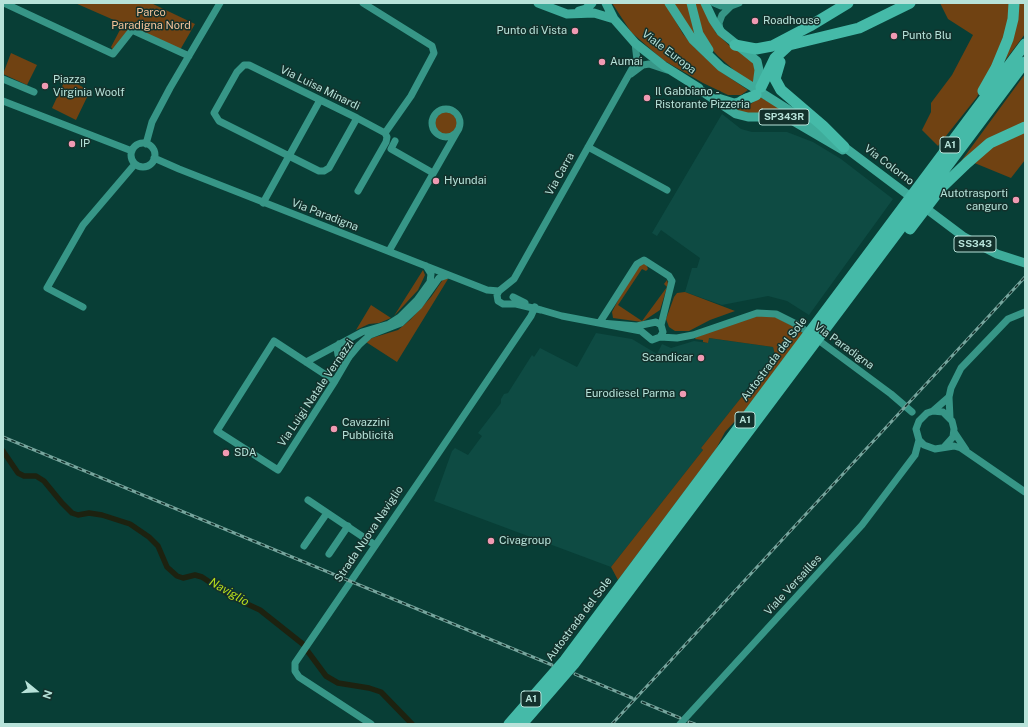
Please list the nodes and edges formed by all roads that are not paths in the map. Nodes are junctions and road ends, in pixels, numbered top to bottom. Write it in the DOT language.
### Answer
graph roads {
  1 [pos="4,3"];
  2 [pos="220,3"];
  3 [pos="362,3"];
  4 [pos="538,3"];
  5 [pos="549,3"];
  6 [pos="592,3"];
  7 [pos="606,3"];
  8 [pos="669,3"];
  9 [pos="690,3"];
  10 [pos="706,3"];
  11 [pos="714,3"];
  12 [pos="739,3"];
  13 [pos="848,3"];
  14 [pos="910,3"];
  15 [pos="1014,3"];
  16 [pos="732,6"];
  17 [pos="614,19"];
  18 [pos="721,32"];
  19 [pos="814,38"];
  20 [pos="635,43"];
  21 [pos="735,44"];
  22 [pos="1025,44"];
  23 [pos="189,56"];
  24 [pos="1025,62"];
  25 [pos="677,76"];
  26 [pos="3,80"];
  27 [pos="626,80"];
  28 [pos="739,80"];
  29 [pos="694,86"];
  30 [pos="757,90"];
  31 [pos="34,92"];
  32 [pos="320,100"];
  33 [pos="3,101"];
  34 [pos="742,102"];
  35 [pos="976,110"];
  36 [pos="357,118"];
  37 [pos="1025,127"];
  38 [pos="458,130"];
  39 [pos="385,133"];
  40 [pos="439,135"];
  41 [pos="395,141"];
  42 [pos="146,144"];
  43 [pos="588,147"];
  44 [pos="844,147"];
  45 [pos="132,151"];
  46 [pos="444,153"];
  47 [pos="290,156"];
  48 [pos="154,158"];
  49 [pos="135,164"];
  50 [pos="869,166"];
  51 [pos="433,173"];
  52 [pos="667,190"];
  53 [pos="358,191"];
  54 [pos="263,203"];
  55 [pos="389,252"];
  56 [pos="1025,263"];
  57 [pos="424,265"];
  58 [pos="448,275"];
  59 [pos="514,279"];
  60 [pos="858,286"];
  61 [pos="500,292"];
  62 [pos="511,298"];
  63 [pos="83,306"];
  64 [pos="524,306"];
  65 [pos="537,309"];
  66 [pos="1025,312"];
  67 [pos="600,322"];
  68 [pos="647,324"];
  69 [pos="662,327"];
  70 [pos="519,333"];
  71 [pos="645,335"];
  72 [pos="688,336"];
  73 [pos="660,337"];
  74 [pos="339,344"];
  75 [pos="349,357"];
  76 [pos="306,362"];
  77 [pos="335,380"];
  78 [pos="948,397"];
  79 [pos="912,412"];
  80 [pos="930,412"];
  81 [pos="950,418"];
  82 [pos="917,425"];
  83 [pos="954,432"];
  84 [pos="919,440"];
  85 [pos="944,447"];
  86 [pos="931,448"];
  87 [pos="968,452"];
  88 [pos="915,455"];
  89 [pos="1025,492"];
  90 [pos="308,500"];
  91 [pos="327,513"];
  92 [pos="348,526"];
  93 [pos="375,545"];
  94 [pos="304,546"];
  95 [pos="329,554"];
  96 [pos="570,662"];
  97 [pos="557,677"];
  98 [pos="371,724"];
  99 [pos="509,724"];
  100 [pos="522,724"];
  101 [pos="680,724"];
  1 -- 23 [label="street"];
  2 -- 23 [label="street"];
  3 -- 39 [label="street"];
  4 -- 17 [label="main road"];
  5 -- 6 [label="main road"];
  7 -- 17 [label="main road, Viale Europa / SP343R"];
  8 -- 28 [label="main road, Viale Europa"];
  9 -- 28 [label="main road"];
  10 -- 18 [label="main road"];
  11 -- 16 [label="street"];
  12 -- 16 [label="street"];
  13 -- 21 [label="highway"];
  14 -- 19 [label="highway"];
  15 -- 35 [label="highway"];
  16 -- 18 [label="street"];
  17 -- 20 [label="main road, Viale Europa / SP343R"];
  18 -- 21 [label="main road"];
  19 -- 30 [label="highway"];
  19 -- 44 [label="highway"];
  20 -- 25 [label="main road, Viale Europa / SP343R"];
  20 -- 27 [label="street, Via Carra"];
  21 -- 30 [label="main road"];
  22 -- 35 [label="highway, Autostrada del Sole / A1"];
  23 -- 42 [label="street"];
  24 -- 60 [label="highway, Autostrada del Sole / A1"];
  25 -- 27 [label="street, Via Carra"];
  25 -- 29 [label="main road, Viale Europa / SP343R"];
  26 -- 31 [label="street"];
  27 -- 43 [label="street, Via Carra"];
  28 -- 44 [label="main road, Via Colorno"];
  29 -- 34 [label="main road, Viale Europa / SP343R"];
  29 -- 50 [label="main road, SP343R"];
  30 -- 34 [label="highway"];
  32 -- 36 [label="street, Via Luisa Minardi"];
  32 -- 47 [label="street"];
  32 -- 47 [label="street, Via Luisa Minardi"];
  33 -- 45 [label="street"];
  35 -- 96 [label="highway, Autostrada del Sole / A1"];
  36 -- 39 [label="street, Via Luisa Minardi"];
  36 -- 47 [label="street"];
  37 -- 60 [label="highway"];
  38 -- 40 [label="street"];
  38 -- 40 [label="street"];
  38 -- 46 [label="street"];
  39 -- 53 [label="street"];
  40 -- 46 [label="street"];
  41 -- 51 [label="street"];
  42 -- 45 [label="street"];
  42 -- 48 [label="street"];
  43 -- 52 [label="street"];
  43 -- 59 [label="street, Via Carra"];
  44 -- 50 [label="main road, Via Colorno / SS343"];
  45 -- 49 [label="street"];
  46 -- 51 [label="street"];
  47 -- 54 [label="street"];
  48 -- 49 [label="street"];
  48 -- 54 [label="street, Via Paradigna"];
  49 -- 63 [label="street"];
  50 -- 56 [label="main road, Via Colorno / SS343"];
  51 -- 55 [label="street"];
  54 -- 55 [label="street, Via Paradigna"];
  55 -- 57 [label="street, Via Paradigna"];
  57 -- 58 [label="street, Via Paradigna"];
  57 -- 74 [label="street"];
  58 -- 61 [label="street, Via Paradigna"];
  58 -- 75 [label="street, Via Luigi Natale Vernazzi"];
  59 -- 61 [label="street, Via Carra"];
  59 -- 62 [label="street, Via Carra"];
  60 -- 96 [label="highway, Autostrada del Sole / A1"];
  61 -- 62 [label="street"];
  61 -- 62 [label="street"];
  62 -- 64 [label="street"];
  62 -- 65 [label="street"];
  64 -- 65 [label="street"];
  64 -- 70 [label="street, Strada Nuova Naviglio"];
  65 -- 67 [label="street, Via Paradigna"];
  65 -- 70 [label="street, Strada Nuova Naviglio"];
  66 -- 78 [label="street"];
  67 -- 68 [label="street, Via Paradigna"];
  67 -- 69 [label="street"];
  67 -- 71 [label="street, Via Paradigna"];
  68 -- 69 [label="street, Via Paradigna"];
  68 -- 71 [label="street"];
  69 -- 72 [label="street, Via Paradigna"];
  69 -- 73 [label="street"];
  70 -- 93 [label="street, Strada Nuova Naviglio"];
  71 -- 73 [label="street, Via Paradigna"];
  72 -- 73 [label="street, Via Paradigna"];
  72 -- 79 [label="street, Via Paradigna"];
  74 -- 75 [label="street"];
  74 -- 76 [label="street"];
  75 -- 77 [label="street, Via Luigi Natale Vernazzi"];
  76 -- 77 [label="street"];
  76 -- 77 [label="street, Via Luigi Natale Vernazzi"];
  78 -- 80 [label="street"];
  78 -- 81 [label="street"];
  79 -- 80 [label="street"];
  79 -- 82 [label="street, Via Paradigna"];
  80 -- 81 [label="street"];
  80 -- 82 [label="street"];
  81 -- 83 [label="street"];
  82 -- 84 [label="street, Via Paradigna"];
  83 -- 85 [label="street"];
  83 -- 87 [label="street"];
  84 -- 86 [label="street"];
  84 -- 88 [label="street, Viale Versailles"];
  85 -- 86 [label="street"];
  85 -- 87 [label="street"];
  86 -- 88 [label="street, Viale Versailles"];
  87 -- 89 [label="street"];
  88 -- 101 [label="street, Viale Versailles"];
  90 -- 91 [label="street"];
  91 -- 92 [label="street"];
  91 -- 94 [label="street"];
  92 -- 93 [label="street"];
  92 -- 95 [label="street"];
  93 -- 98 [label="street, Strada Nuova Naviglio"];
  96 -- 97 [label="highway, Autostrada del Sole / A1"];
  97 -- 99 [label="highway, Autostrada del Sole / A1"];
  97 -- 100 [label="highway, Autostrada del Sole / A1"];
}
